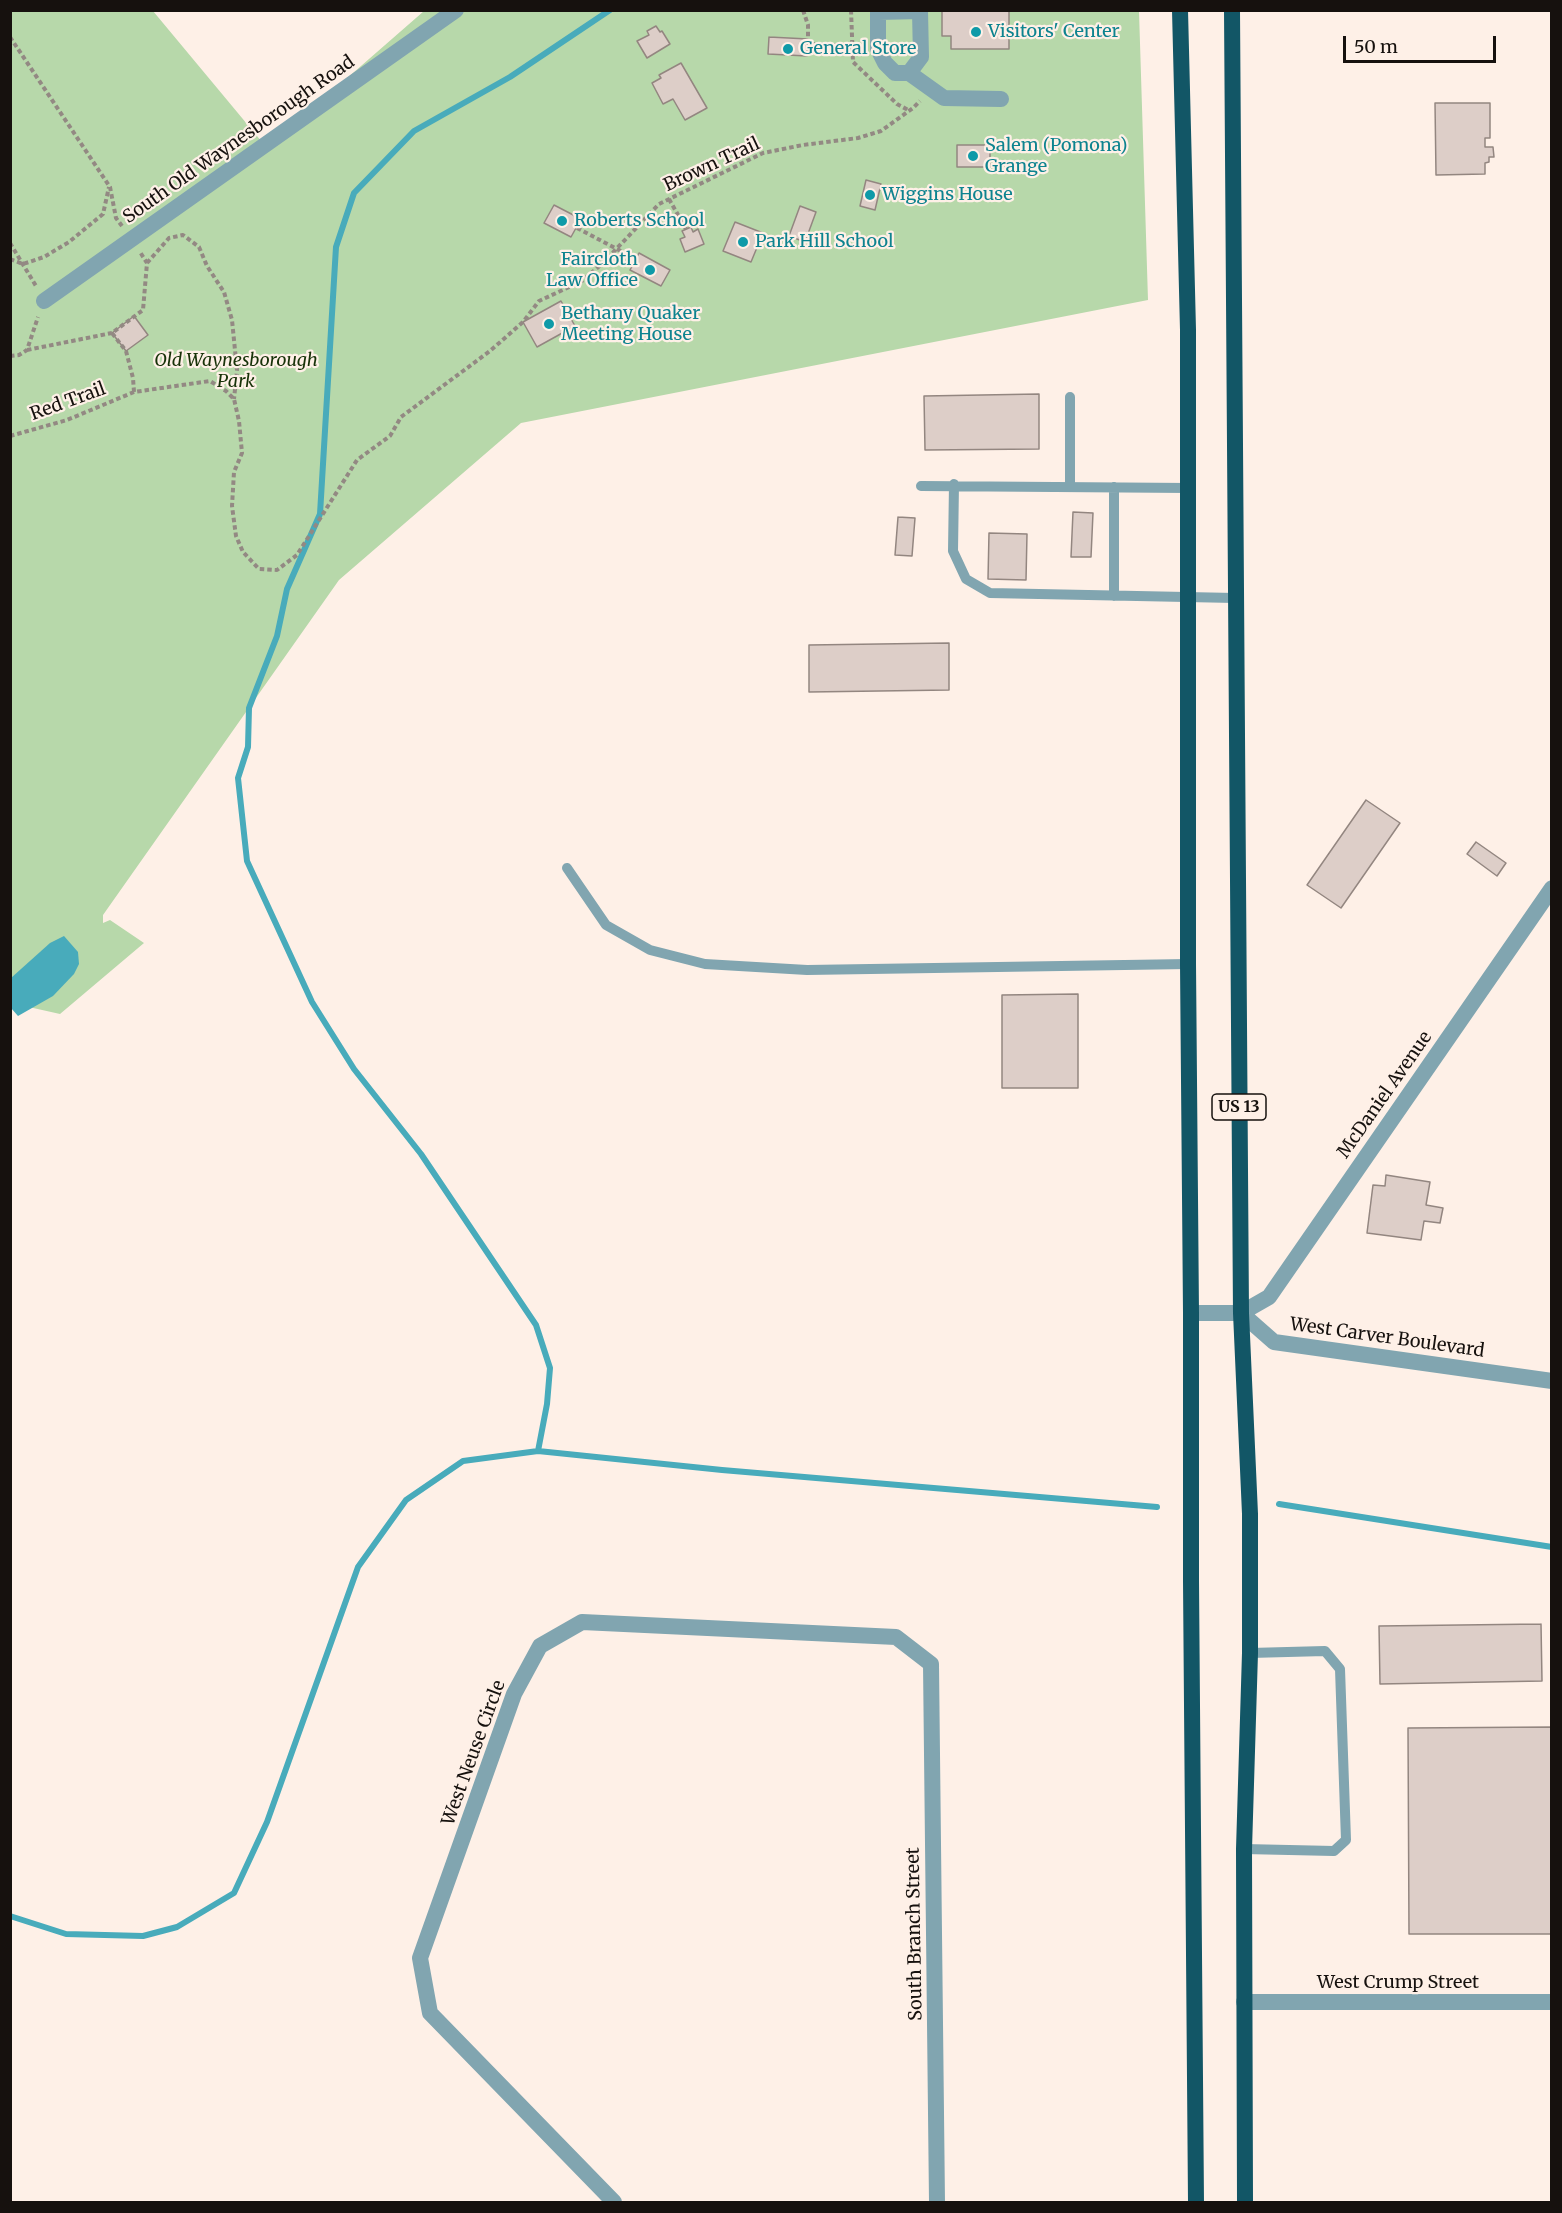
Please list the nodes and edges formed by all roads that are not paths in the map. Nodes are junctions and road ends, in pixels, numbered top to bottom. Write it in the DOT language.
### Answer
graph roads {
  1 [pos="456,10"];
  2 [pos="1180,10"];
  3 [pos="1232,10"];
  4 [pos="878,11"];
  5 [pos="909,73"];
  6 [pos="1001,99"];
  7 [pos="44,301"];
  8 [pos="1070,397"];
  9 [pos="954,484"];
  10 [pos="1070,485"];
  11 [pos="921,486"];
  12 [pos="1114,487"];
  13 [pos="1189,488"];
  14 [pos="1114,596"];
  15 [pos="1186,597"];
  16 [pos="1235,598"];
  17 [pos="567,868"];
  18 [pos="1551,888"];
  19 [pos="1188,964"];
  20 [pos="1191,1313"];
  21 [pos="1241,1313"];
  22 [pos="1551,1381"];
  23 [pos="1250,1653"];
  24 [pos="931,1664"];
  25 [pos="1244,1849"];
  26 [pos="1244,2002"];
  27 [pos="1551,2002"];
  28 [pos="614,2202"];
  29 [pos="937,2202"];
  30 [pos="1196,2202"];
  31 [pos="1245,2202"];
  1 -- 7 [label="street, South Old Waynesborough Road"];
  2 -- 13 [label="highway, US 13"];
  3 -- 16 [label="highway, US 13"];
  4 -- 5 [label="street"];
  4 -- 5 [label="street"];
  5 -- 6 [label="street"];
  8 -- 10 [label="lane"];
  9 -- 10 [label="lane"];
  9 -- 11 [label="lane"];
  9 -- 14 [label="lane"];
  10 -- 12 [label="lane"];
  12 -- 13 [label="lane"];
  12 -- 14 [label="lane"];
  13 -- 15 [label="highway, US 13"];
  14 -- 15 [label="lane"];
  15 -- 16 [label="lane"];
  15 -- 19 [label="highway, US 13"];
  16 -- 21 [label="highway, US 13"];
  17 -- 19 [label="lane"];
  18 -- 21 [label="street, McDaniel Avenue"];
  19 -- 20 [label="highway, US 13"];
  20 -- 21 [label="street"];
  20 -- 30 [label="highway, US 13"];
  21 -- 22 [label="street, West Carver Boulevard"];
  21 -- 23 [label="highway, US 13"];
  23 -- 25 [label="highway, US 13"];
  23 -- 25 [label="lane"];
  24 -- 28 [label="street, West Neuse Circle"];
  24 -- 29 [label="street, South Branch Street"];
  25 -- 26 [label="highway, US 13"];
  26 -- 27 [label="street, West Crump Street"];
  26 -- 31 [label="highway, US 13"];
}
